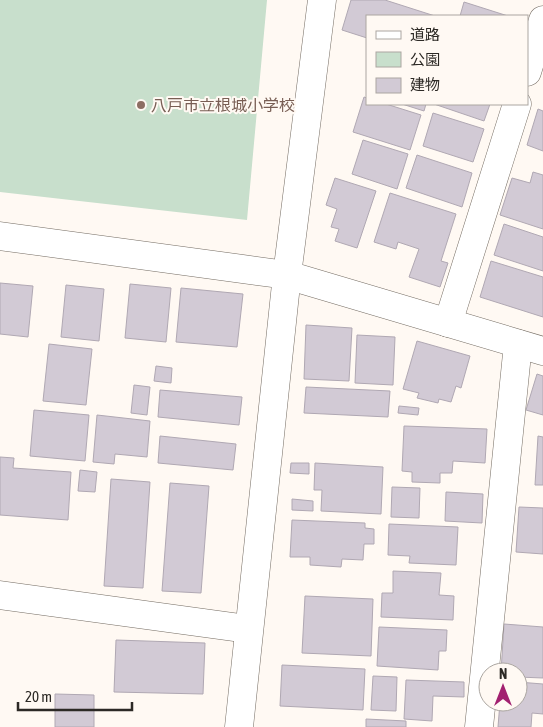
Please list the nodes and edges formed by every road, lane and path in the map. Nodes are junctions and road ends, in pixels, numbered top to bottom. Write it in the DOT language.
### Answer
graph roads {
  1 [pos="322,0"];
  2 [pos="543,20"];
  3 [pos="528,69"];
  4 [pos="517,105"];
  5 [pos="0,236"];
  6 [pos="287,275"];
  7 [pos="448,323"];
  8 [pos="531,347"];
  9 [pos="0,594"];
  10 [pos="248,629"];
  11 [pos="239,727"];
  12 [pos="479,727"];
  1 -- 6 [label="street"];
  2 -- 3 [label="street"];
  4 -- 7 [label="street"];
  5 -- 6 [label="street"];
  6 -- 7 [label="street"];
  6 -- 10 [label="street"];
  7 -- 8 [label="street"];
  8 -- 12 [label="street"];
  9 -- 10 [label="street"];
  10 -- 11 [label="street"];
}
